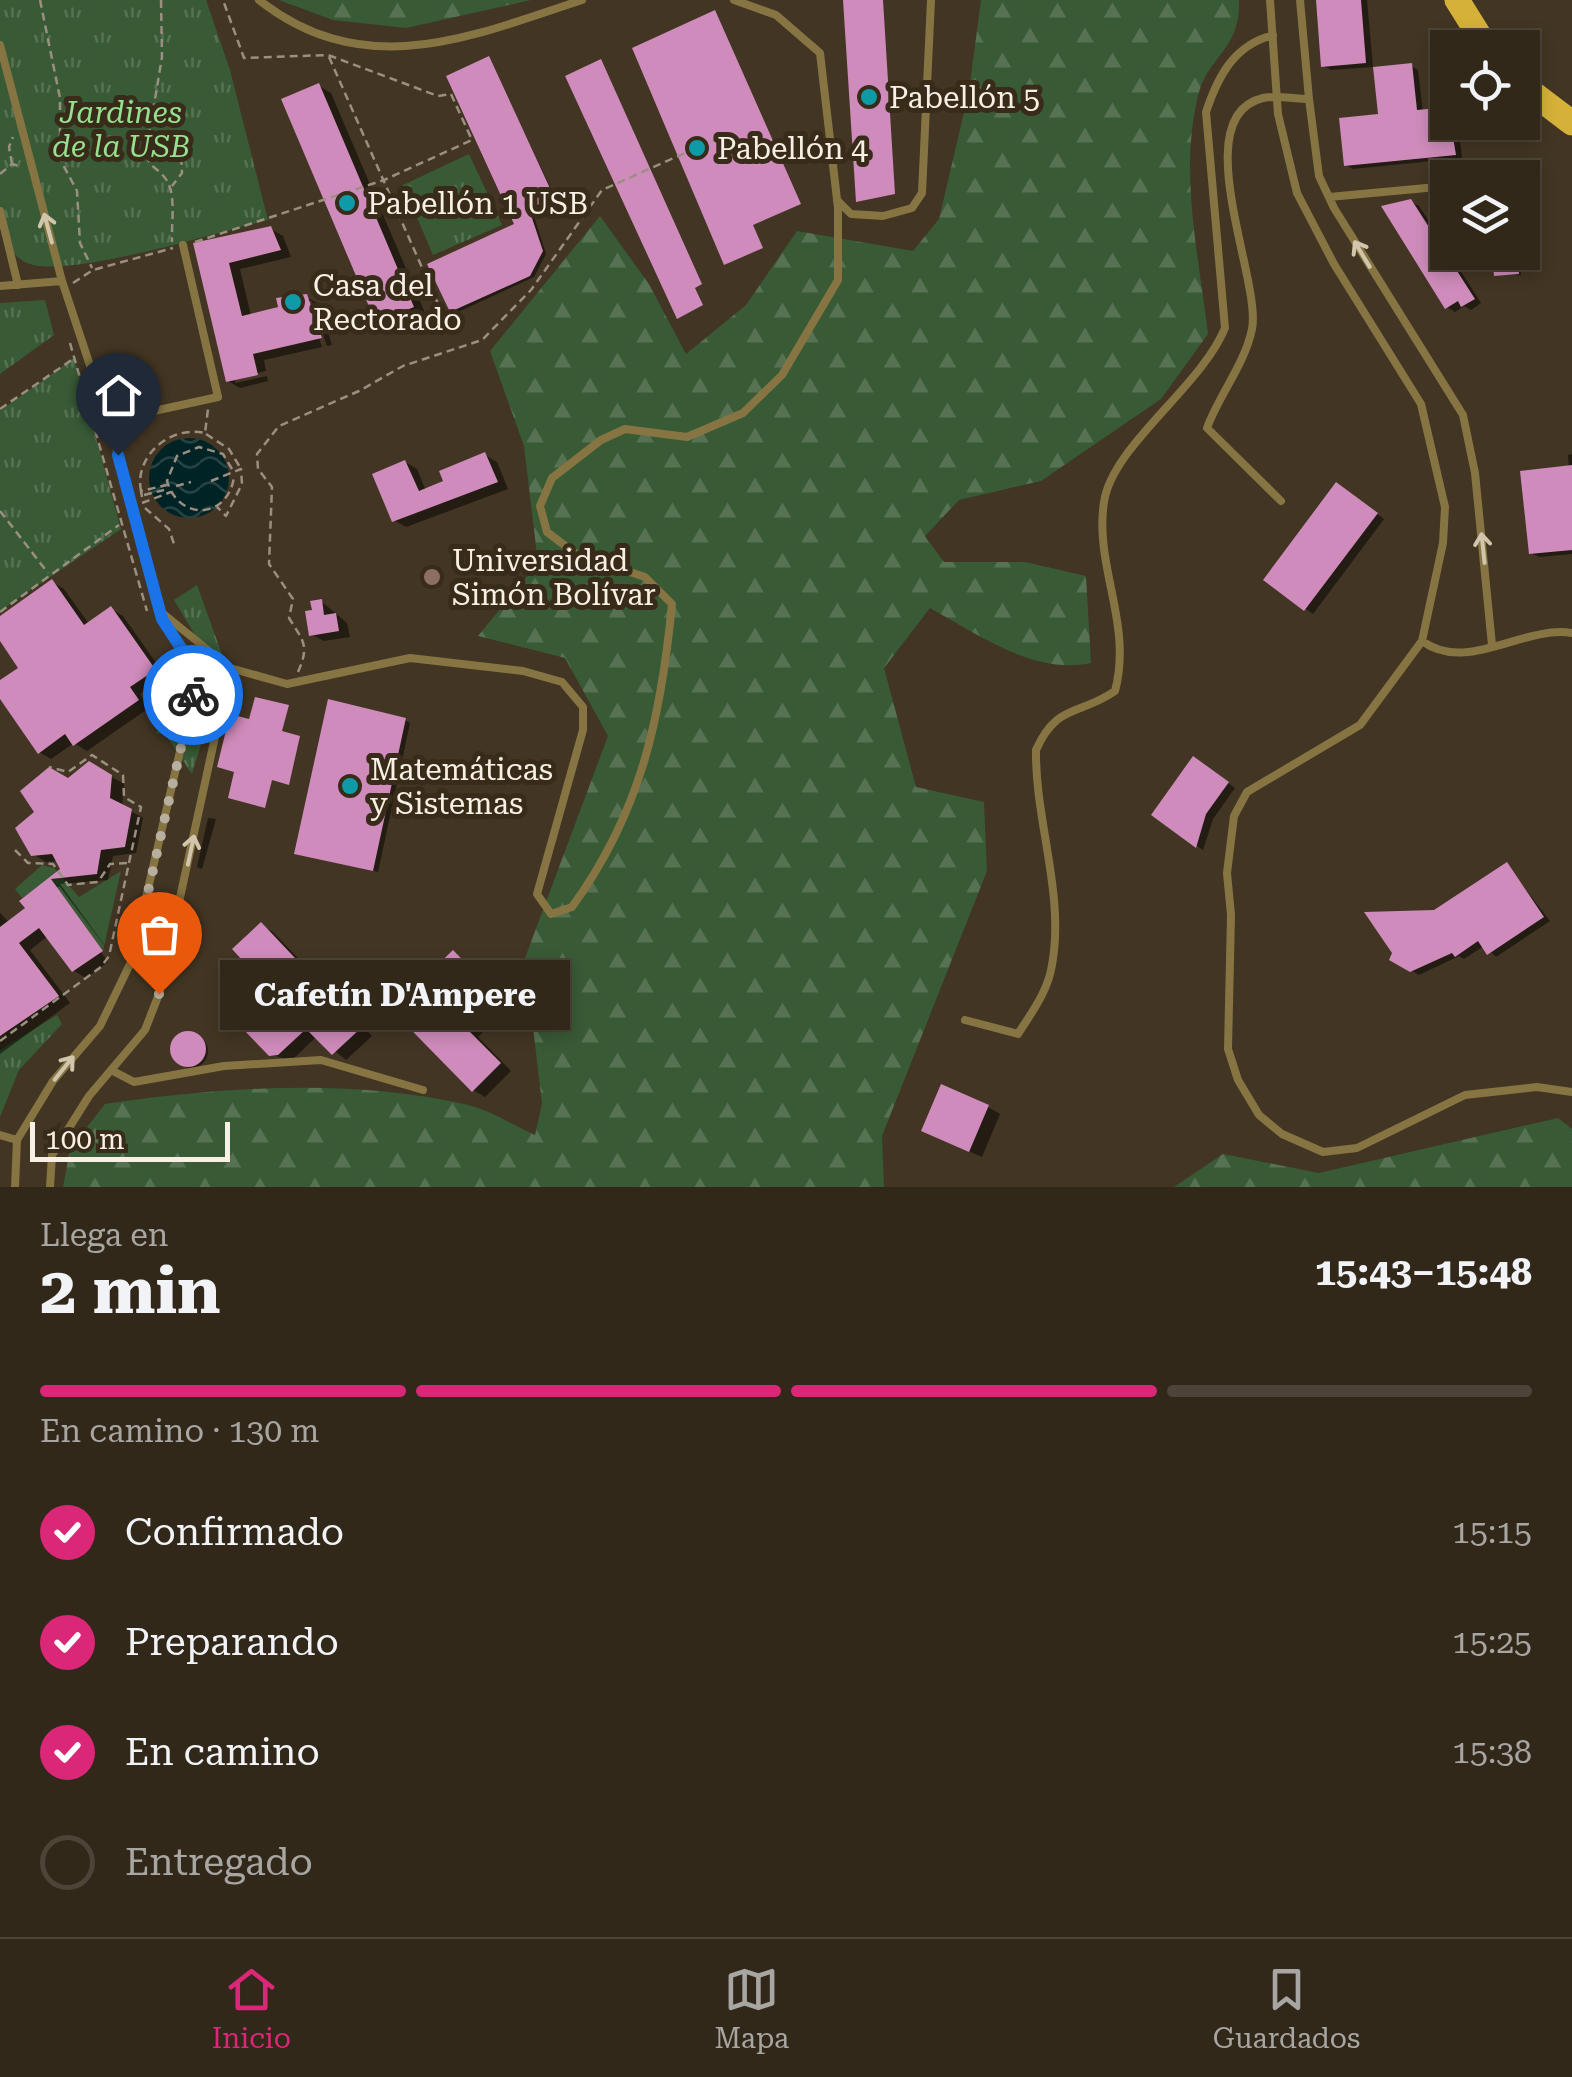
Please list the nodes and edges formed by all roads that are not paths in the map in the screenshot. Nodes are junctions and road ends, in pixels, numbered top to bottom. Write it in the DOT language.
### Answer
graph roads {
  1 [pos="259,0"];
  2 [pos="582,0"];
  3 [pos="734,0"];
  4 [pos="930,0"];
  5 [pos="1270,0"];
  6 [pos="1300,0"];
  7 [pos="1458,0"];
  8 [pos="1476,30"];
  9 [pos="1272,34"];
  10 [pos="0,44"];
  11 [pos="1277,98"];
  12 [pos="1309,99"];
  13 [pos="1540,99"];
  14 [pos="1572,123"];
  15 [pos="1430,188"];
  16 [pos="1329,197"];
  17 [pos="838,200"];
  18 [pos="0,211"];
  19 [pos="184,245"];
  20 [pos="64,284"];
  21 [pos="18,285"];
  22 [pos="0,286"];
  23 [pos="108,421"];
  24 [pos="1280,500"];
  25 [pos="161,612"];
  26 [pos="1572,633"];
  27 [pos="1422,641"];
  28 [pos="1492,646"];
  29 [pos="184,652"];
  30 [pos="230,668"];
  31 [pos="158,671"];
  32 [pos="132,962"];
  33 [pos="163,979"];
  34 [pos="964,1020"];
  35 [pos="111,1070"];
  36 [pos="423,1090"];
  37 [pos="1572,1092"];
  38 [pos="0,1135"];
  39 [pos="17,1140"];
  40 [pos="15,1187"];
  41 [pos="50,1187"];
  1 -- 2 [label="lane"];
  3 -- 17 [label="lane"];
  4 -- 17 [label="lane"];
  5 -- 9 [label="lane"];
  6 -- 12 [label="lane"];
  7 -- 8 [label="main road"];
  9 -- 11 [label="lane"];
  9 -- 34 [label="lane"];
  20 -- 10 [label="lane, one-way"];
  11 -- 12 [label="lane"];
  11 -- 24 [label="lane"];
  11 -- 27 [label="lane"];
  12 -- 16 [label="lane"];
  13 -- 14 [label="main road"];
  15 -- 16 [label="lane"];
  28 -- 16 [label="lane, one-way"];
  17 -- 30 [label="lane"];
  18 -- 21 [label="lane"];
  19 -- 23 [label="lane"];
  20 -- 21 [label="lane"];
  20 -- 23 [label="lane"];
  21 -- 22 [label="lane"];
  23 -- 25 [label="lane"];
  25 -- 29 [label="lane"];
  25 -- 30 [label="lane"];
  26 -- 28 [label="lane"];
  27 -- 28 [label="lane"];
  27 -- 37 [label="lane"];
  29 -- 31 [label="lane"];
  29 -- 32 [label="lane"];
  33 -- 30 [label="lane, one-way"];
  32 -- 33 [label="lane"];
  39 -- 32 [label="lane, one-way"];
  33 -- 35 [label="lane"];
  35 -- 36 [label="lane"];
  35 -- 41 [label="lane"];
  38 -- 39 [label="lane"];
  39 -- 40 [label="lane"];
}
